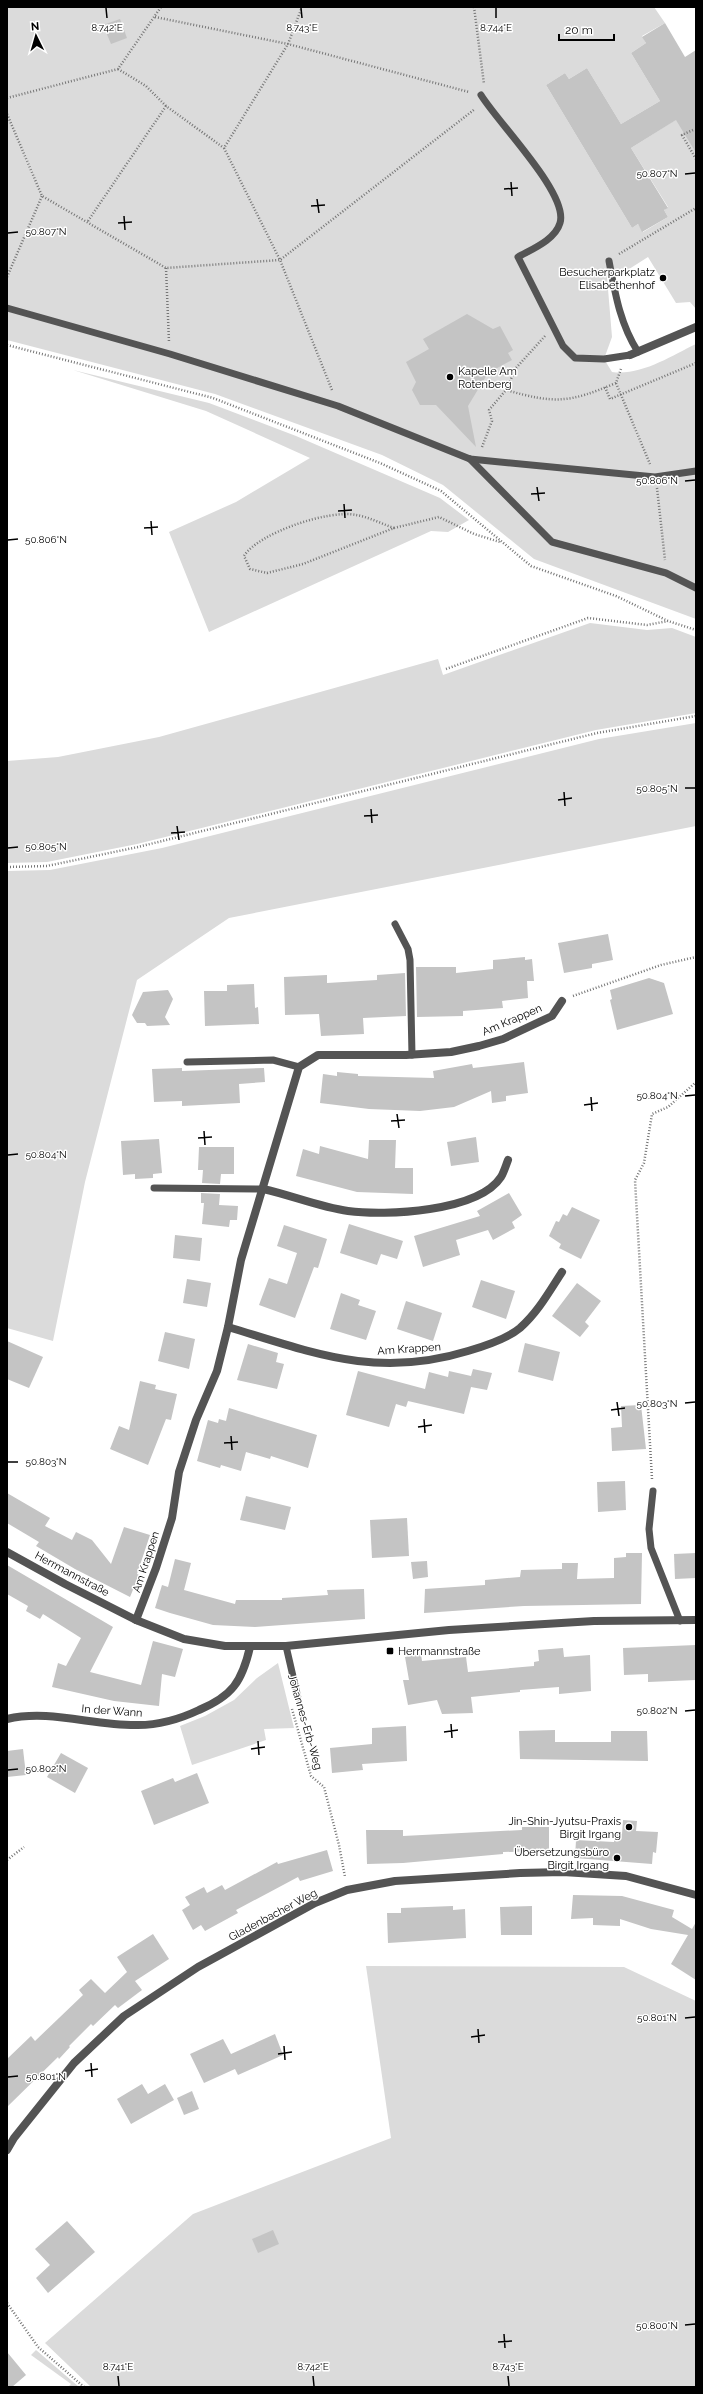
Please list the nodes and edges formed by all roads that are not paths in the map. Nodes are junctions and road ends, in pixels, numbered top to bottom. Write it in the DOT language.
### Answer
graph roads {
  1 [pos="481,96"];
  2 [pos="609,261"];
  3 [pos="7,308"];
  4 [pos="696,328"];
  5 [pos="638,352"];
  6 [pos="630,355"];
  7 [pos="474,459"];
  8 [pos="696,472"];
  9 [pos="696,588"];
  10 [pos="396,924"];
  11 [pos="562,1001"];
  12 [pos="412,1055"];
  13 [pos="187,1062"];
  14 [pos="299,1067"];
  15 [pos="508,1160"];
  16 [pos="154,1188"];
  17 [pos="263,1189"];
  18 [pos="562,1272"];
  19 [pos="228,1327"];
  20 [pos="653,1491"];
  21 [pos="7,1552"];
  22 [pos="136,1620"];
  23 [pos="696,1620"];
  24 [pos="680,1621"];
  25 [pos="286,1646"];
  26 [pos="250,1647"];
  27 [pos="298,1698"];
  28 [pos="7,1718"];
  29 [pos="696,1895"];
  30 [pos="7,2150"];
  1 -- 6 [label="lane"];
  2 -- 5 [label="lane"];
  3 -- 7 [label="lane"];
  4 -- 5 [label="street"];
  5 -- 6 [label="street"];
  7 -- 8 [label="lane"];
  7 -- 9 [label="lane"];
  10 -- 12 [label="lane"];
  11 -- 12 [label="street, Am Krappen"];
  12 -- 14 [label="street, Am Krappen"];
  13 -- 14 [label="lane"];
  14 -- 17 [label="street, Am Krappen"];
  15 -- 17 [label="street"];
  16 -- 17 [label="lane"];
  17 -- 19 [label="street, Am Krappen"];
  18 -- 19 [label="street, Am Krappen"];
  19 -- 22 [label="street, Am Krappen"];
  20 -- 24 [label="lane"];
  21 -- 22 [label="street, Herrmannstraße"];
  22 -- 26 [label="street, Herrmannstraße"];
  23 -- 24 [label="street, Herrmannstraße"];
  24 -- 25 [label="street, Herrmannstraße"];
  25 -- 26 [label="street, Herrmannstraße"];
  25 -- 27 [label="lane"];
  26 -- 28 [label="street, In der Wann"];
  29 -- 30 [label="street, Gladenbacher Weg"];
}
